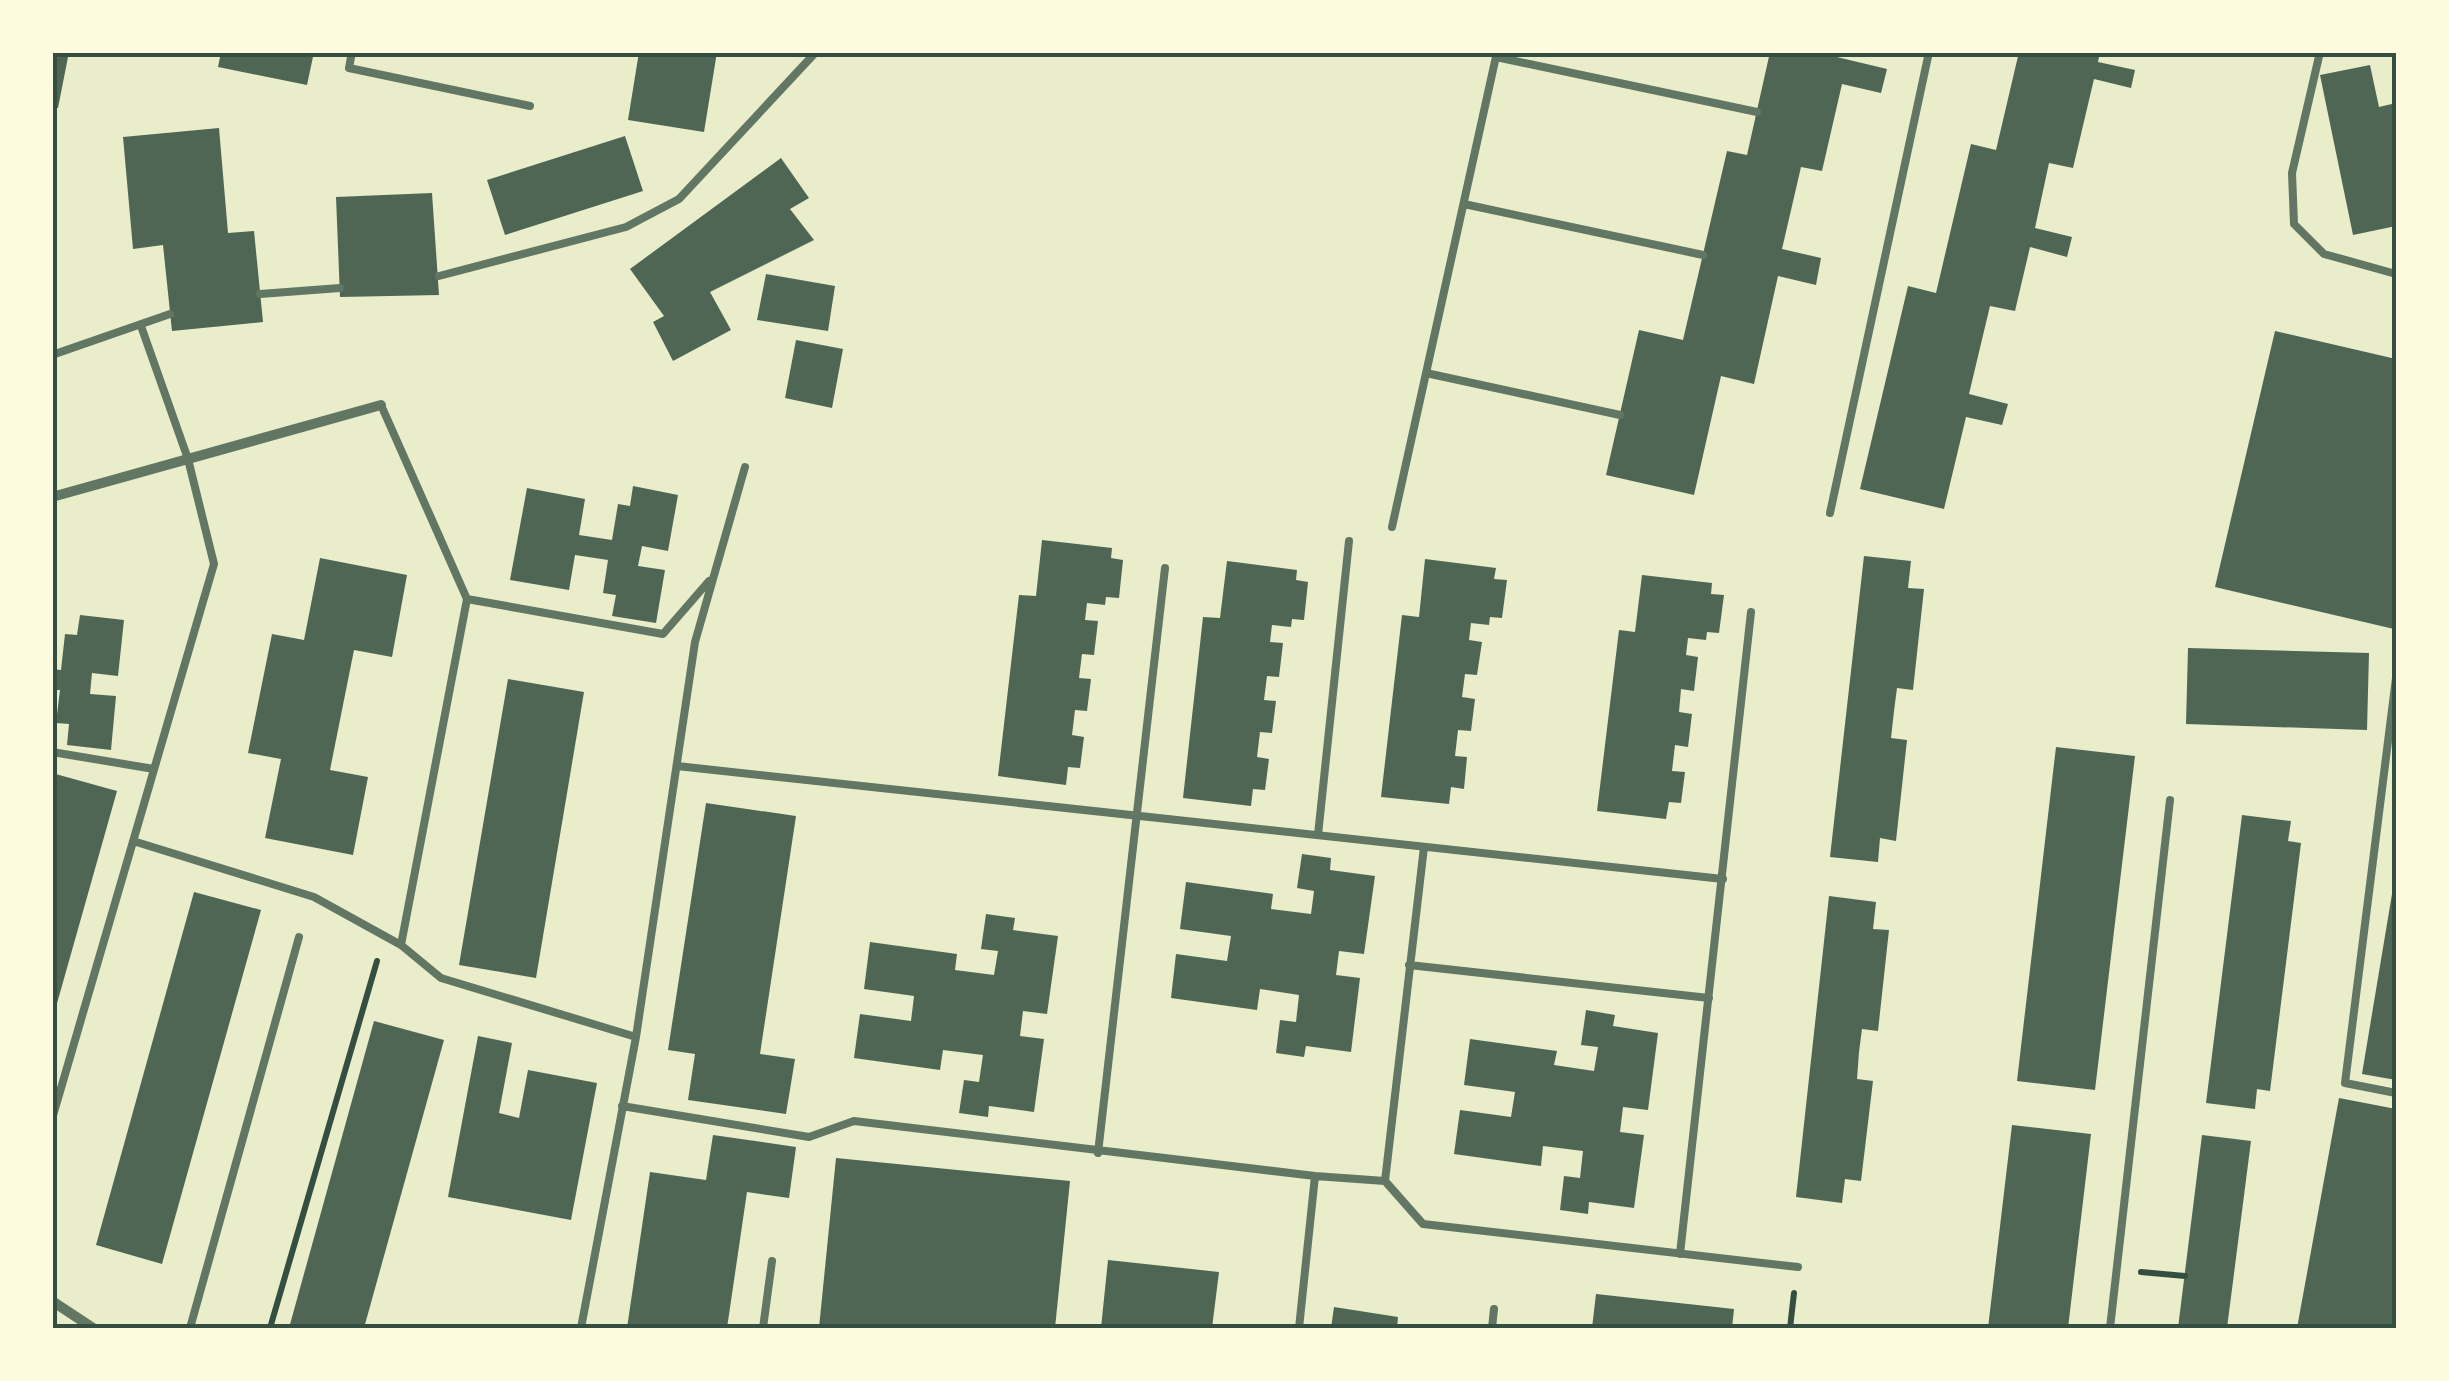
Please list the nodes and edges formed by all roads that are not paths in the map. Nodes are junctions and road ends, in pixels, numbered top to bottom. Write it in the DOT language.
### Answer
graph roads {
  1 [pos="352,52"];
  2 [pos="816,52"];
  3 [pos="1929,52"];
  4 [pos="2320,52"];
  5 [pos="1496,55"];
  6 [pos="530,106"];
  7 [pos="1757,112"];
  8 [pos="1464,204"];
  9 [pos="1703,255"];
  10 [pos="2396,274"];
  11 [pos="438,276"];
  12 [pos="340,288"];
  13 [pos="260,294"];
  14 [pos="170,314"];
  15 [pos="141,326"];
  16 [pos="52,354"];
  17 [pos="1426,374"];
  18 [pos="381,405"];
  19 [pos="1620,415"];
  20 [pos="188,459"];
  21 [pos="746,467"];
  22 [pos="52,496"];
  23 [pos="1830,513"];
  24 [pos="1392,526"];
  25 [pos="1349,540"];
  26 [pos="1164,568"];
  27 [pos="712,577"];
  28 [pos="467,599"];
  29 [pos="1751,612"];
  30 [pos="2396,678"];
  31 [pos="52,752"];
  32 [pos="677,766"];
  33 [pos="154,769"];
  34 [pos="2170,800"];
  35 [pos="1136,816"];
  36 [pos="1318,836"];
  37 [pos="133,841"];
  38 [pos="1424,847"];
  39 [pos="1723,879"];
  40 [pos="299,937"];
  41 [pos="401,945"];
  42 [pos="1409,965"];
  43 [pos="1710,998"];
  44 [pos="636,1037"];
  45 [pos="2396,1093"];
  46 [pos="622,1106"];
  47 [pos="52,1119"];
  48 [pos="1098,1153"];
  49 [pos="1315,1176"];
  50 [pos="1385,1181"];
  51 [pos="1680,1254"];
  52 [pos="772,1261"];
  53 [pos="1798,1266"];
  54 [pos="52,1301"];
  55 [pos="1494,1309"];
  56 [pos="93,1328"];
  57 [pos="190,1328"];
  58 [pos="581,1328"];
  59 [pos="763,1328"];
  60 [pos="1298,1328"];
  61 [pos="1492,1328"];
  62 [pos="2110,1328"];
  1 -- 6 [label="lane"];
  2 -- 11 [label="lane"];
  3 -- 23 [label="lane"];
  4 -- 10 [label="lane"];
  5 -- 7 [label="lane"];
  5 -- 8 [label="lane"];
  8 -- 9 [label="lane"];
  8 -- 17 [label="lane"];
  12 -- 13 [label="lane"];
  14 -- 15 [label="lane"];
  15 -- 16 [label="lane"];
  15 -- 20 [label="lane"];
  17 -- 19 [label="lane"];
  17 -- 24 [label="lane"];
  18 -- 20 [label="street"];
  18 -- 28 [label="lane"];
  20 -- 22 [label="street"];
  20 -- 33 [label="lane"];
  21 -- 27 [label="lane"];
  25 -- 36 [label="lane"];
  26 -- 35 [label="lane"];
  27 -- 28 [label="lane"];
  27 -- 32 [label="lane"];
  28 -- 41 [label="lane"];
  29 -- 39 [label="lane"];
  30 -- 45 [label="lane"];
  31 -- 33 [label="lane"];
  32 -- 35 [label="lane"];
  32 -- 44 [label="lane"];
  33 -- 37 [label="lane"];
  34 -- 62 [label="lane"];
  35 -- 36 [label="lane"];
  35 -- 48 [label="lane"];
  36 -- 38 [label="lane"];
  37 -- 41 [label="lane"];
  37 -- 47 [label="lane"];
  38 -- 39 [label="lane"];
  38 -- 42 [label="lane"];
  39 -- 43 [label="lane"];
  40 -- 57 [label="lane"];
  41 -- 44 [label="lane"];
  42 -- 43 [label="lane"];
  42 -- 50 [label="lane"];
  43 -- 51 [label="lane"];
  44 -- 46 [label="lane"];
  46 -- 48 [label="lane"];
  46 -- 58 [label="lane"];
  48 -- 49 [label="lane"];
  49 -- 50 [label="lane"];
  49 -- 60 [label="lane"];
  50 -- 51 [label="lane"];
  51 -- 53 [label="lane"];
  52 -- 59 [label="lane"];
  54 -- 56 [label="street"];
  55 -- 61 [label="lane"];
}
